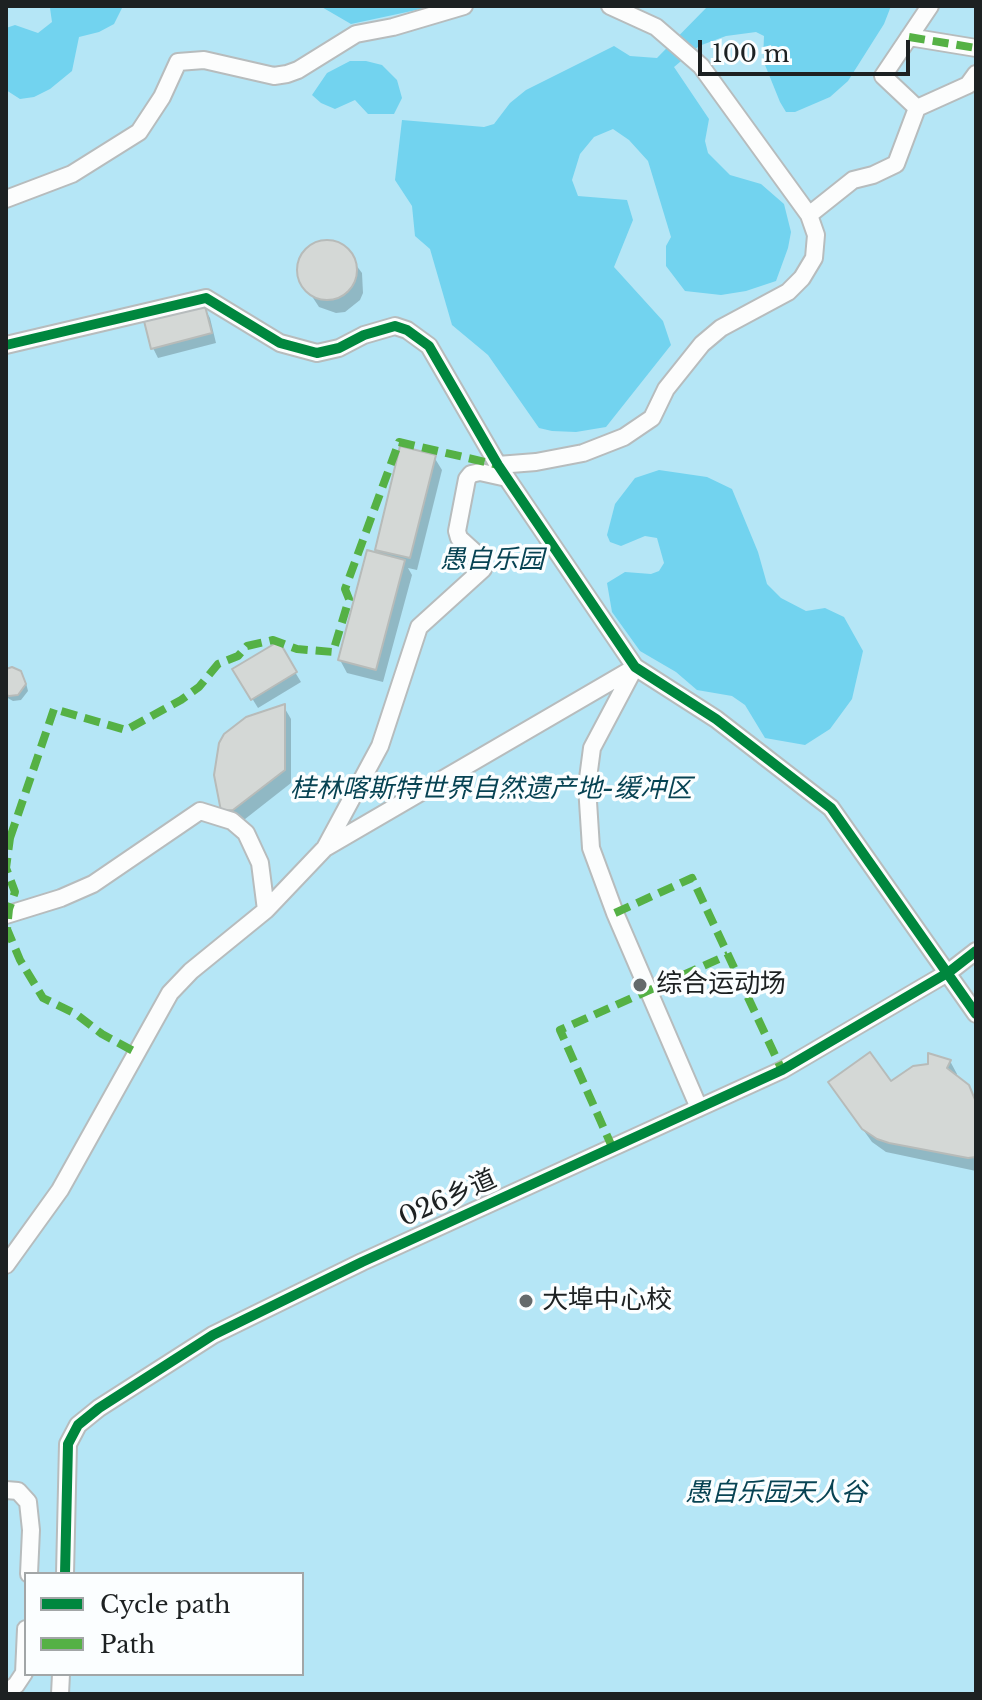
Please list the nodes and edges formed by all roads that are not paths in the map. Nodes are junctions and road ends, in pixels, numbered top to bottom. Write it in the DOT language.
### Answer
graph roads {
  1 [pos="464,6"];
  2 [pos="610,6"];
  3 [pos="930,6"];
  4 [pos="909,37"];
  5 [pos="976,48"];
  6 [pos="976,74"];
  7 [pos="917,108"];
  8 [pos="6,199"];
  9 [pos="809,215"];
  10 [pos="6,345"];
  11 [pos="502,471"];
  12 [pos="635,667"];
  13 [pos="325,848"];
  14 [pos="266,910"];
  15 [pos="6,915"];
  16 [pos="976,951"];
  17 [pos="949,972"];
  18 [pos="976,1014"];
  19 [pos="699,1108"];
  20 [pos="6,1265"];
  21 [pos="6,1490"];
  22 [pos="29,1572"];
  23 [pos="65,1572"];
  24 [pos="24,1673"];
  25 [pos="6,1692"];
  1 -- 8 [label="street"];
  2 -- 9 [label="street"];
  3 -- 4 [label="street"];
  4 -- 5 [label="street"];
  4 -- 7 [label="street"];
  6 -- 7 [label="street"];
  7 -- 9 [label="street"];
  9 -- 11 [label="street"];
  10 -- 11 [label="street"];
  11 -- 12 [label="street"];
  11 -- 13 [label="street"];
  12 -- 13 [label="street"];
  12 -- 17 [label="street"];
  12 -- 19 [label="street"];
  13 -- 14 [label="street"];
  14 -- 15 [label="street"];
  14 -- 20 [label="street"];
  16 -- 17 [label="street, 026乡道"];
  17 -- 18 [label="street"];
  17 -- 19 [label="street, 026乡道"];
  19 -- 23 [label="street, 026乡道"];
  21 -- 22 [label="street"];
  24 -- 25 [label="street"];
}
